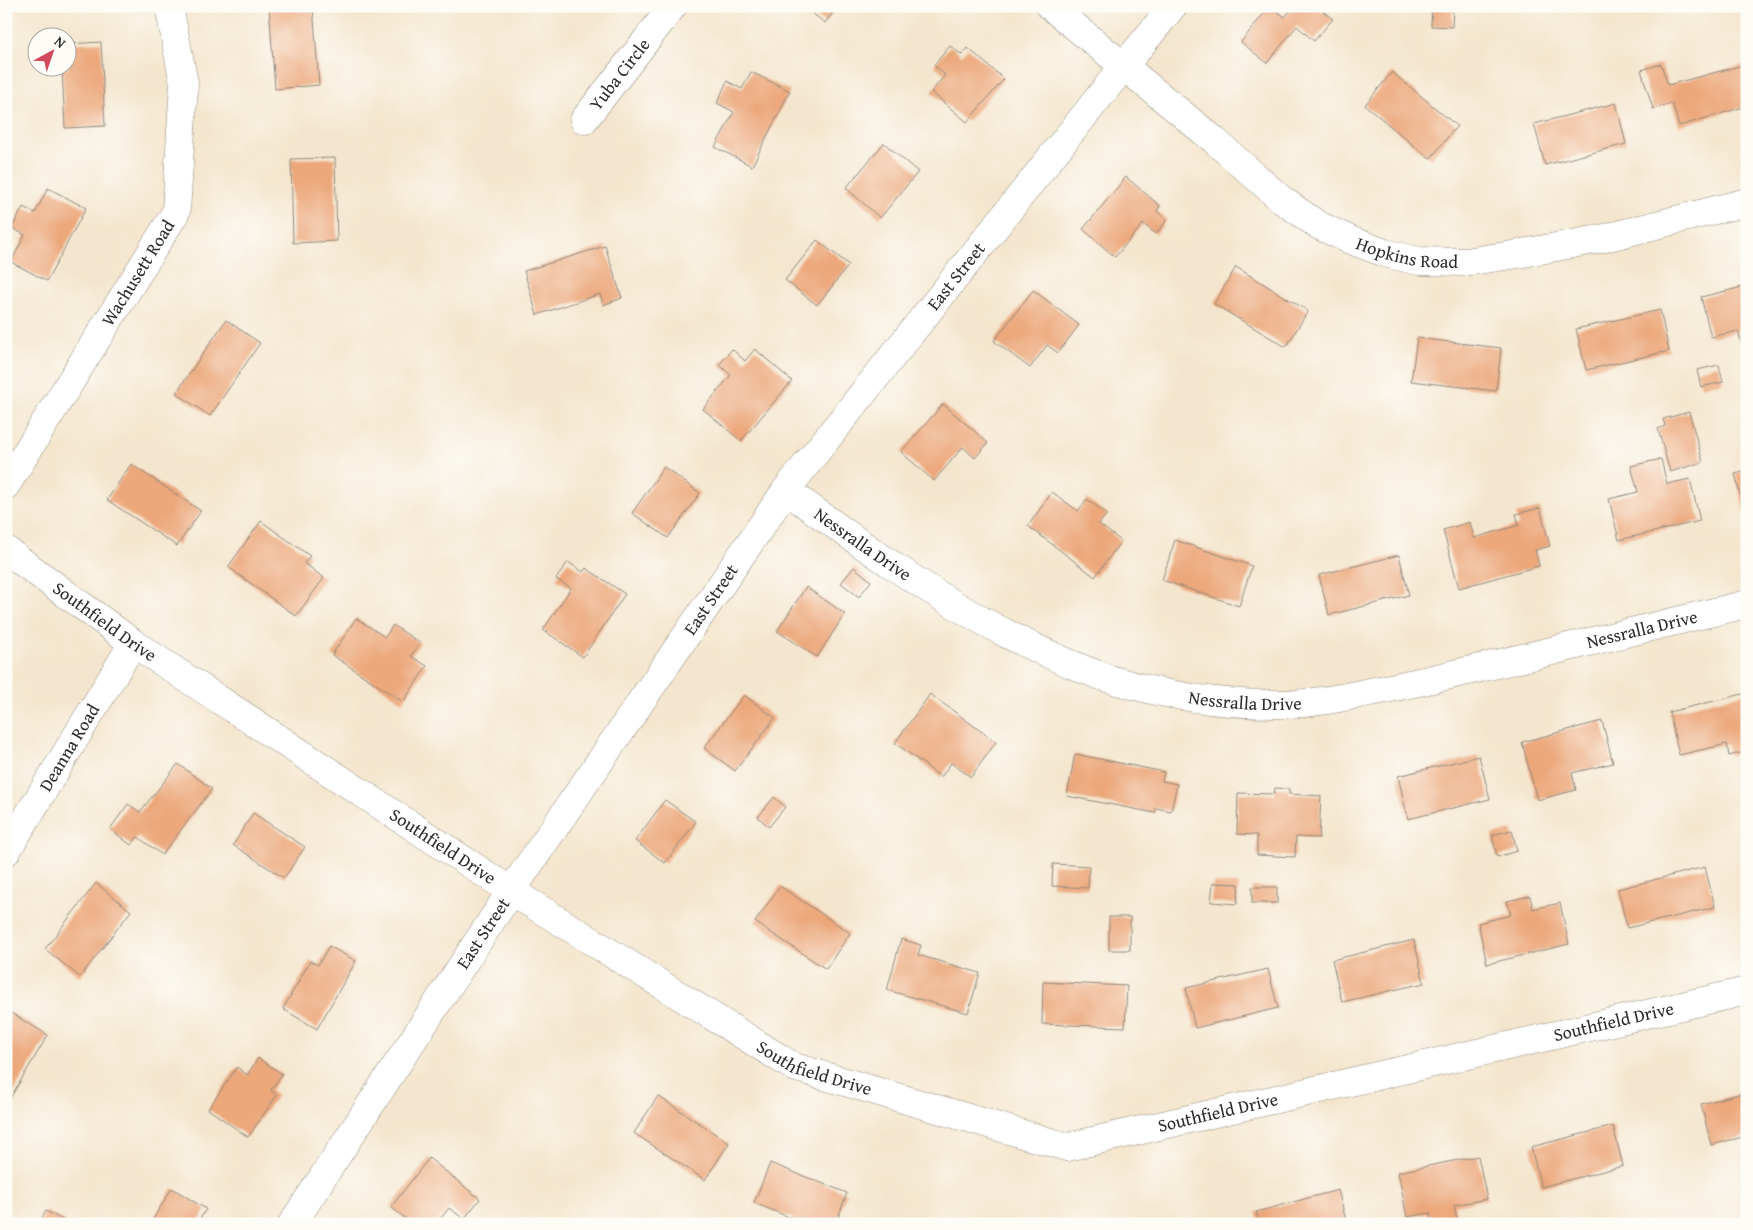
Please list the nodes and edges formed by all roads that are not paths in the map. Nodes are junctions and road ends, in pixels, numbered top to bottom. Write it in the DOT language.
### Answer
graph roads {
  1 [pos="169,6"];
  2 [pos="673,6"];
  3 [pos="1050,6"];
  4 [pos="1173,6"];
  5 [pos="1123,67"];
  6 [pos="584,120"];
  7 [pos="1747,202"];
  8 [pos="6,484"];
  9 [pos="786,490"];
  10 [pos="6,550"];
  11 [pos="1747,604"];
  12 [pos="133,643"];
  13 [pos="6,852"];
  14 [pos="511,890"];
  15 [pos="1747,991"];
  16 [pos="292,1224"];
  1 -- 8 [label="street, Wachusett Road"];
  2 -- 6 [label="street, Yuba Circle"];
  3 -- 5 [label="street, Hopkins Road"];
  4 -- 5 [label="street, East Street"];
  5 -- 7 [label="street, Hopkins Road"];
  5 -- 9 [label="street, East Street"];
  9 -- 11 [label="street, Nessralla Drive"];
  9 -- 14 [label="street, East Street"];
  10 -- 12 [label="street, Southfield Drive"];
  12 -- 13 [label="street, Deanna Road"];
  12 -- 14 [label="street, Southfield Drive"];
  14 -- 15 [label="street, Southfield Drive"];
  14 -- 16 [label="street, East Street"];
}
